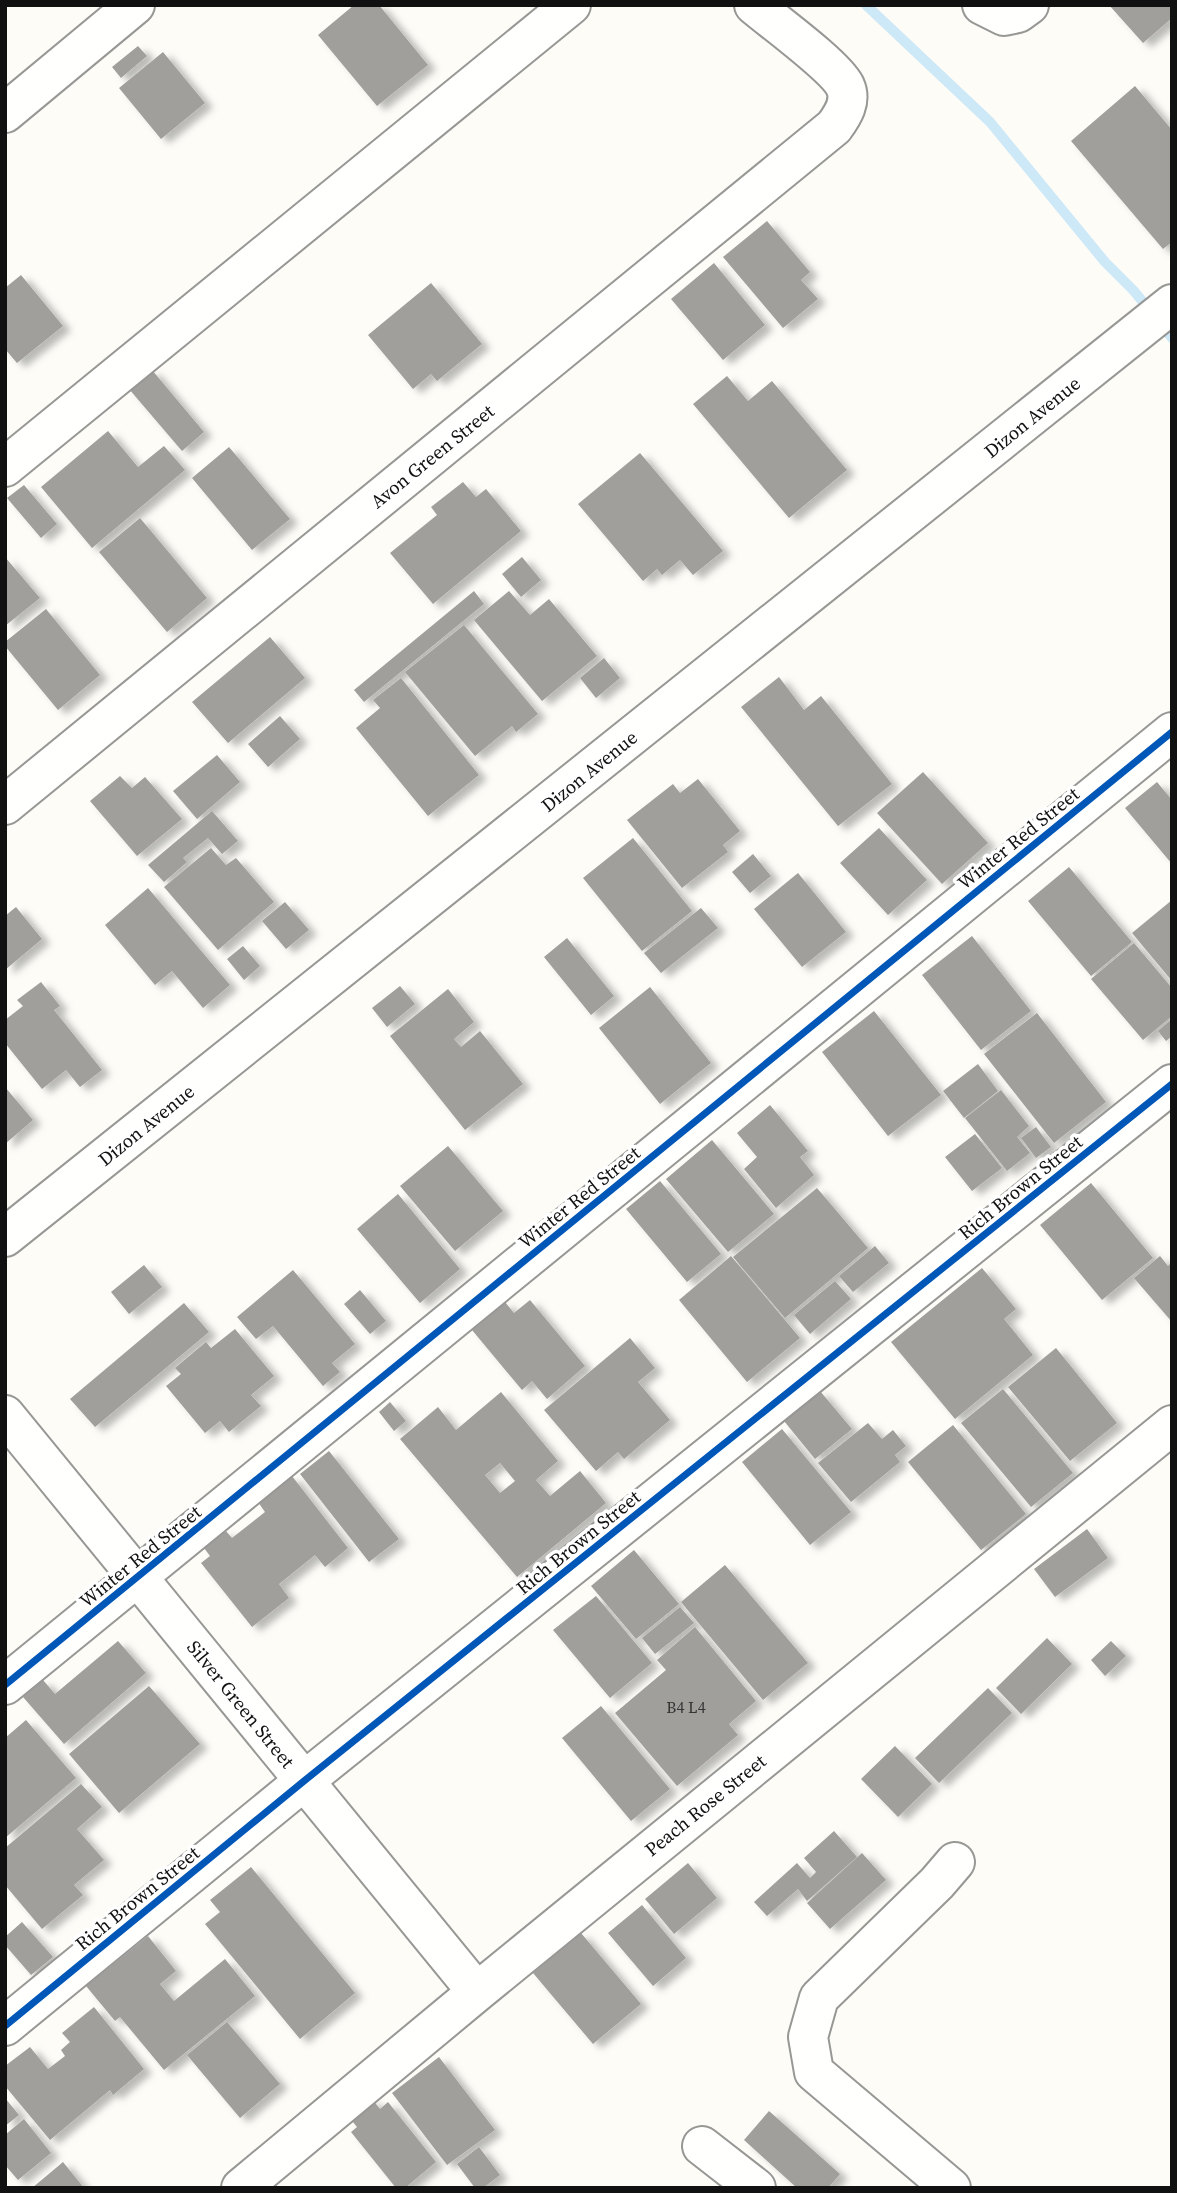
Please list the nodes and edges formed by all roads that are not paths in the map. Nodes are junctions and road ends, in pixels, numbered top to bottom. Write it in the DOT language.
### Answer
graph roads {
  1 [pos="135,5"];
  2 [pos="571,5"];
  3 [pos="754,5"];
  4 [pos="5,113"];
  5 [pos="1172,304"];
  6 [pos="5,467"];
  7 [pos="1172,732"];
  8 [pos="5,805"];
  9 [pos="1167,1098"];
  10 [pos="5,1237"];
  11 [pos="5,1415"];
  12 [pos="1172,1425"];
  13 [pos="138,1578"];
  14 [pos="5,1685"];
  15 [pos="304,1781"];
  16 [pos="955,1862"];
  17 [pos="477,1992"];
  18 [pos="5,2026"];
  19 [pos="702,2146"];
  20 [pos="241,2188"];
  21 [pos="756,2188"];
  22 [pos="951,2188"];
  1 -- 4 [label="street"];
  2 -- 6 [label="street"];
  3 -- 8 [label="street, Avon Green Street"];
  5 -- 10 [label="street, Dizon Avenue"];
  7 -- 13 [label="street, Winter Red Street"];
  9 -- 15 [label="street, Rich Brown Street"];
  11 -- 13 [label="street, Silver Green Street"];
  12 -- 17 [label="street, Peach Rose Street"];
  13 -- 14 [label="street, Winter Red Street"];
  13 -- 15 [label="street, Silver Green Street"];
  15 -- 17 [label="street, Silver Green Street"];
  15 -- 18 [label="street, Rich Brown Street"];
  16 -- 22 [label="street"];
  17 -- 20 [label="street, Peach Rose Street"];
  19 -- 21 [label="street"];
}
